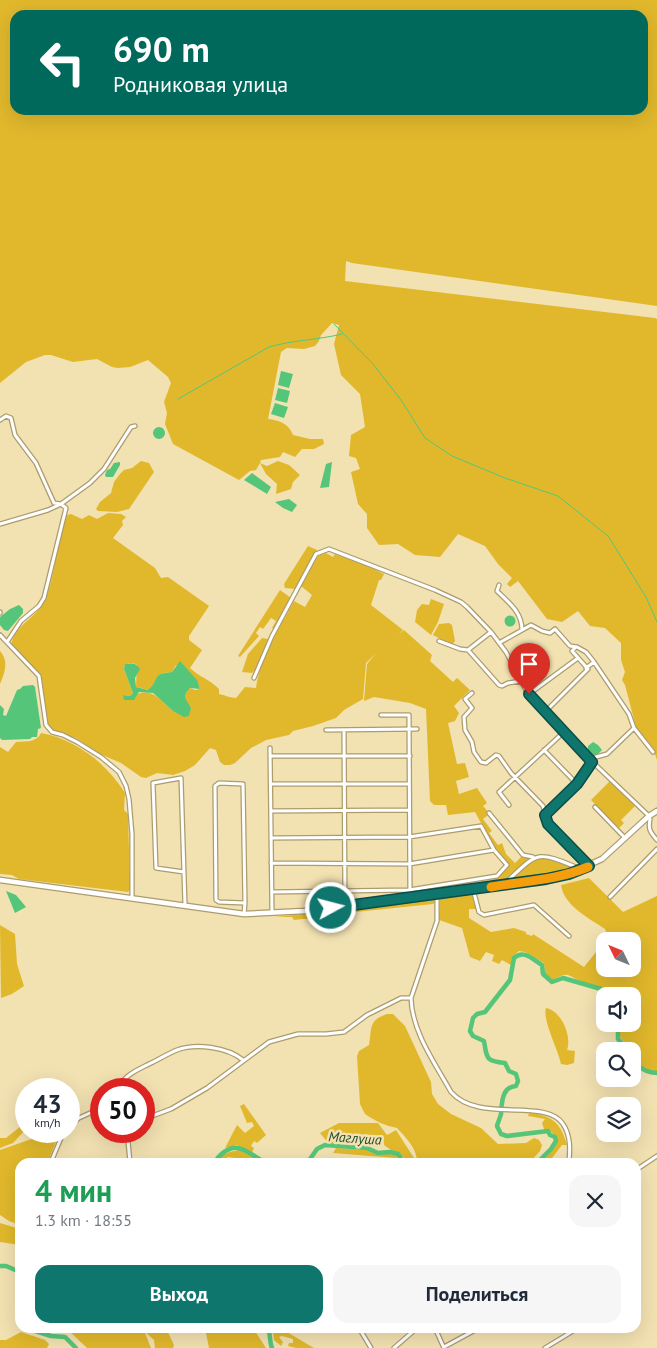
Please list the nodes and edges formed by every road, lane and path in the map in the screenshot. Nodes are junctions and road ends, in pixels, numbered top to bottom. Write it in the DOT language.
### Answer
graph roads {
  1 [pos="0,420"];
  2 [pos="135,426"];
  3 [pos="61,504"];
  4 [pos="0,524"];
  5 [pos="499,585"];
  6 [pos="522,630"];
  7 [pos="490,632"];
  8 [pos="0,635"];
  9 [pos="439,641"];
  10 [pos="7,642"];
  11 [pos="499,643"];
  12 [pos="576,648"];
  13 [pos="468,650"];
  14 [pos="578,658"];
  15 [pos="594,662"];
  16 [pos="586,668"];
  17 [pos="254,678"];
  18 [pos="521,681"];
  19 [pos="472,693"];
  20 [pos="529,694"];
  21 [pos="546,711"];
  22 [pos="381,715"];
  23 [pos="634,728"];
  24 [pos="417,729"];
  25 [pos="326,730"];
  26 [pos="344,730"];
  27 [pos="409,730"];
  28 [pos="564,732"];
  29 [pos="270,748"];
  30 [pos="544,750"];
  31 [pos="653,752"];
  32 [pos="270,756"];
  33 [pos="410,756"];
  34 [pos="344,757"];
  35 [pos="592,762"];
  36 [pos="516,777"];
  37 [pos="344,783"];
  38 [pos="270,784"];
  39 [pos="408,784"];
  40 [pos="577,784"];
  41 [pos="509,805"];
  42 [pos="595,807"];
  43 [pos="344,810"];
  44 [pos="409,810"];
  45 [pos="271,811"];
  46 [pos="657,811"];
  47 [pos="490,813"];
  48 [pos="545,815"];
  49 [pos="649,816"];
  50 [pos="344,837"];
  51 [pos="409,837"];
  52 [pos="271,838"];
  53 [pos="625,838"];
  54 [pos="657,840"];
  55 [pos="494,850"];
  56 [pos="657,850"];
  57 [pos="534,857"];
  58 [pos="271,863"];
  59 [pos="345,863"];
  60 [pos="409,864"];
  61 [pos="589,866"];
  62 [pos="581,870"];
  63 [pos="184,872"];
  64 [pos="489,878"];
  65 [pos="0,880"];
  66 [pos="502,885"];
  67 [pos="489,887"];
  68 [pos="473,889"];
  69 [pos="409,890"];
  70 [pos="272,892"];
  71 [pos="345,892"];
  72 [pos="437,894"];
  73 [pos="610,897"];
  74 [pos="132,898"];
  75 [pos="410,898"];
  76 [pos="245,903"];
  77 [pos="185,905"];
  78 [pos="345,907"];
  79 [pos="244,914"];
  80 [pos="272,914"];
  81 [pos="569,936"];
  82 [pos="411,998"];
  83 [pos="243,1060"];
  84 [pos="126,1078"];
  85 [pos="155,1115"];
  86 [pos="59,1143"];
  87 [pos="128,1143"];
  88 [pos="657,1156"];
  89 [pos="53,1158"];
  90 [pos="130,1158"];
  91 [pos="569,1158"];
  92 [pos="641,1167"];
  93 [pos="362,1333"];
  94 [pos="411,1333"];
  95 [pos="437,1333"];
  96 [pos="470,1333"];
  97 [pos="570,1333"];
  98 [pos="371,1348"];
  99 [pos="394,1348"];
  100 [pos="444,1348"];
  101 [pos="545,1348"];
  1 -- 3 [label="street"];
  2 -- 3 [label="street"];
  3 -- 4 [label="street"];
  3 -- 10 [label="street"];
  5 -- 6 [label="street"];
  6 -- 11 [label="street"];
  6 -- 12 [label="street"];
  7 -- 11 [label="street"];
  7 -- 13 [label="street"];
  7 -- 17 [label="street"];
  8 -- 10 [label="street"];
  9 -- 13 [label="street"];
  10 -- 74 [label="street"];
  11 -- 18 [label="street"];
  12 -- 14 [label="street"];
  12 -- 15 [label="street"];
  13 -- 18 [label="street"];
  14 -- 16 [label="street"];
  14 -- 20 [label="street"];
  15 -- 16 [label="street"];
  15 -- 23 [label="street"];
  16 -- 21 [label="street"];
  18 -- 20 [label="street"];
  19 -- 36 [label="street"];
  20 -- 21 [label="street"];
  21 -- 28 [label="street"];
  22 -- 27 [label="street"];
  23 -- 31 [label="street"];
  23 -- 35 [label="street"];
  24 -- 27 [label="street"];
  25 -- 26 [label="street"];
  26 -- 27 [label="street"];
  26 -- 34 [label="street"];
  27 -- 33 [label="street"];
  28 -- 30 [label="street"];
  28 -- 35 [label="street"];
  29 -- 32 [label="street"];
  30 -- 36 [label="street"];
  30 -- 40 [label="street"];
  32 -- 34 [label="street"];
  32 -- 38 [label="street"];
  33 -- 34 [label="street"];
  33 -- 39 [label="street"];
  34 -- 37 [label="street"];
  35 -- 40 [label="street"];
  35 -- 49 [label="street"];
  36 -- 41 [label="street"];
  36 -- 48 [label="street"];
  37 -- 38 [label="street"];
  37 -- 39 [label="street"];
  37 -- 43 [label="street"];
  38 -- 45 [label="street"];
  39 -- 44 [label="street"];
  40 -- 48 [label="street"];
  42 -- 53 [label="street"];
  43 -- 44 [label="street"];
  43 -- 45 [label="street"];
  43 -- 50 [label="street"];
  44 -- 51 [label="street"];
  45 -- 52 [label="street"];
  46 -- 49 [label="main road"];
  47 -- 57 [label="street"];
  48 -- 61 [label="street"];
  49 -- 53 [label="main road"];
  49 -- 54 [label="street"];
  50 -- 51 [label="street"];
  50 -- 52 [label="street"];
  50 -- 59 [label="street"];
  51 -- 55 [label="street"];
  51 -- 60 [label="street"];
  52 -- 58 [label="street"];
  53 -- 61 [label="main road"];
  55 -- 60 [label="street"];
  55 -- 64 [label="street"];
  56 -- 73 [label="street"];
  57 -- 62 [label="street"];
  57 -- 66 [label="street"];
  58 -- 59 [label="street"];
  58 -- 70 [label="street"];
  59 -- 60 [label="street"];
  59 -- 71 [label="street"];
  60 -- 69 [label="street"];
  61 -- 62 [label="main road"];
  62 -- 66 [label="main road"];
  63 -- 63 [label="street"];
  63 -- 77 [label="street"];
  64 -- 67 [label="street"];
  64 -- 69 [label="street"];
  65 -- 74 [label="main road"];
  66 -- 67 [label="main road"];
  67 -- 68 [label="main road"];
  68 -- 72 [label="main road"];
  68 -- 81 [label="street"];
  69 -- 71 [label="street"];
  69 -- 75 [label="street"];
  70 -- 71 [label="street"];
  70 -- 80 [label="street"];
  71 -- 78 [label="street"];
  72 -- 75 [label="main road"];
  72 -- 82 [label="street"];
  74 -- 77 [label="main road"];
  75 -- 78 [label="main road"];
  76 -- 76 [label="street"];
  76 -- 79 [label="street"];
  77 -- 79 [label="main road"];
  78 -- 80 [label="main road"];
  79 -- 80 [label="main road"];
  82 -- 83 [label="street"];
  82 -- 91 [label="street"];
  83 -- 84 [label="street"];
  83 -- 85 [label="street"];
  86 -- 89 [label="street"];
  87 -- 90 [label="street"];
  88 -- 92 [label="street"];
  93 -- 98 [label="street"];
  94 -- 99 [label="street"];
  95 -- 100 [label="street"];
  96 -- 100 [label="street"];
  97 -- 101 [label="street"];
}
